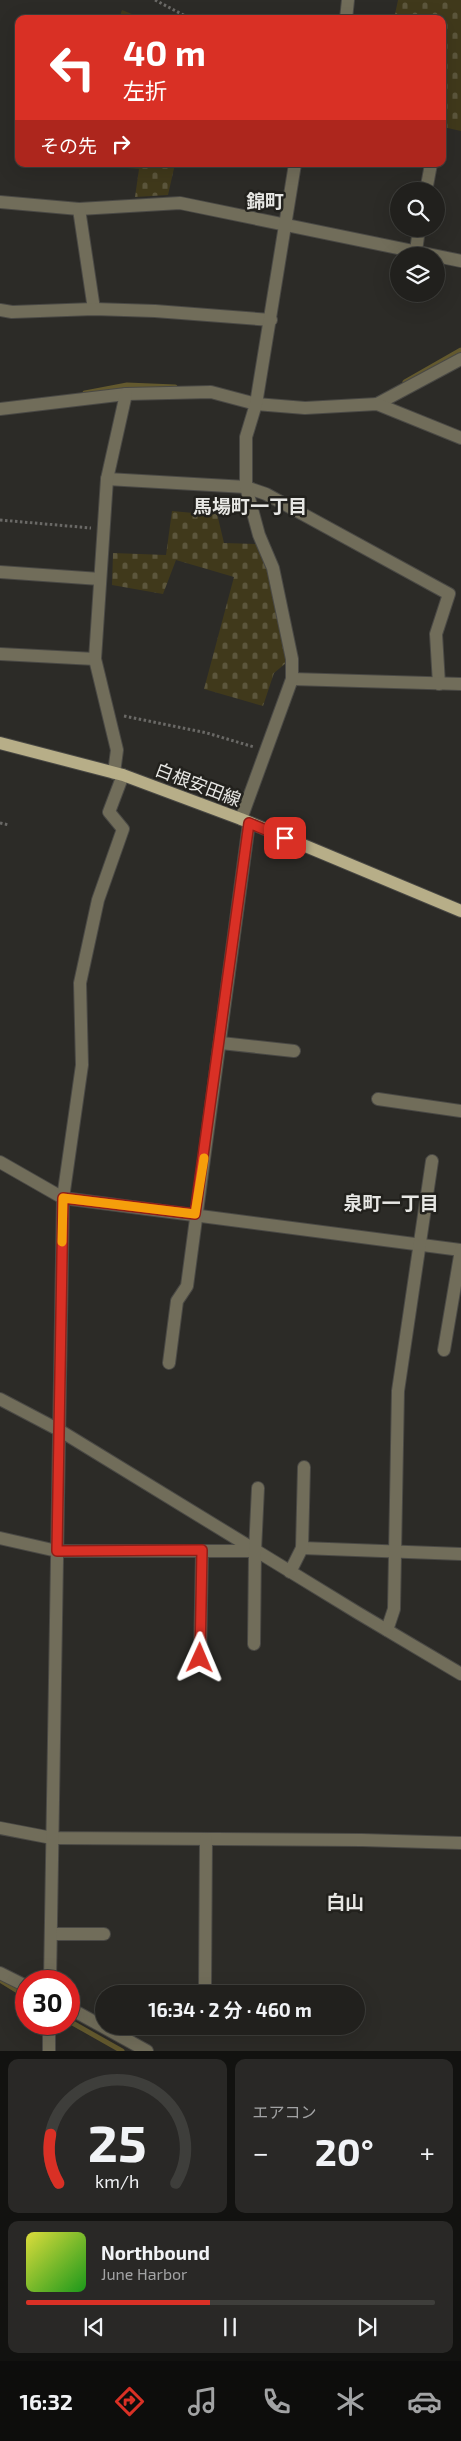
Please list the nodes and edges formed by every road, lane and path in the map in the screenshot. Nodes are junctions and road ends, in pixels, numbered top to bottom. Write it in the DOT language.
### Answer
graph roads {
  1 [pos="155,0"];
  2 [pos="348,0"];
  3 [pos="183,15"];
  4 [pos="346,15"];
  5 [pos="294,167"];
  6 [pos="430,167"];
  7 [pos="428,182"];
  8 [pos="0,202"];
  9 [pos="79,209"];
  10 [pos="284,224"];
  11 [pos="396,247"];
  12 [pos="445,257"];
  13 [pos="461,261"];
  14 [pos="94,309"];
  15 [pos="0,310"];
  16 [pos="271,320"];
  17 [pos="461,359"];
  18 [pos="126,394"];
  19 [pos="256,404"];
  20 [pos="377,404"];
  21 [pos="0,409"];
  22 [pos="461,438"];
  23 [pos="107,479"];
  24 [pos="246,487"];
  25 [pos="0,520"];
  26 [pos="104,530"];
  27 [pos="0,572"];
  28 [pos="100,579"];
  29 [pos="0,654"];
  30 [pos="95,659"];
  31 [pos="292,679"];
  32 [pos="440,684"];
  33 [pos="461,684"];
  34 [pos="108,712"];
  35 [pos="0,743"];
  36 [pos="266,750"];
  37 [pos="119,774"];
  38 [pos="245,821"];
  39 [pos="0,823"];
  40 [pos="9,825"];
  41 [pos="461,911"];
  42 [pos="221,1043"];
  43 [pos="294,1051"];
  44 [pos="378,1099"];
  45 [pos="461,1111"];
  46 [pos="432,1161"];
  47 [pos="0,1162"];
  48 [pos="63,1198"];
  49 [pos="195,1214"];
  50 [pos="420,1245"];
  51 [pos="461,1250"];
  52 [pos="444,1350"];
  53 [pos="169,1363"];
  54 [pos="0,1399"];
  55 [pos="59,1430"];
  56 [pos="304,1467"];
  57 [pos="258,1488"];
  58 [pos="0,1538"];
  59 [pos="302,1548"];
  60 [pos="202,1550"];
  61 [pos="395,1550"];
  62 [pos="57,1551"];
  63 [pos="254,1551"];
  64 [pos="461,1554"];
  65 [pos="290,1572"];
  66 [pos="387,1630"];
  67 [pos="254,1644"];
  68 [pos="200,1658"];
  69 [pos="461,1674"];
  70 [pos="0,1828"];
  71 [pos="52,1838"];
  72 [pos="206,1839"];
  73 [pos="461,1843"];
  74 [pos="50,1934"];
  75 [pos="104,1934"];
  76 [pos="50,1970"];
  77 [pos="0,1973"];
  78 [pos="15,1980"];
  79 [pos="205,1985"];
  80 [pos="80,2014"];
  81 [pos="49,2035"];
  82 [pos="49,2051"];
  83 [pos="147,2051"];
  1 -- 3 [label="path"];
  2 -- 4 [label="street"];
  5 -- 10 [label="street"];
  6 -- 7 [label="street"];
  8 -- 9 [label="street"];
  9 -- 10 [label="street"];
  9 -- 14 [label="street"];
  10 -- 11 [label="street"];
  10 -- 16 [label="street"];
  12 -- 13 [label="street"];
  14 -- 15 [label="street"];
  14 -- 16 [label="street"];
  16 -- 19 [label="street"];
  17 -- 20 [label="street"];
  18 -- 19 [label="street"];
  18 -- 21 [label="street"];
  18 -- 23 [label="street"];
  19 -- 20 [label="street"];
  19 -- 24 [label="street"];
  20 -- 22 [label="street"];
  23 -- 24 [label="street"];
  23 -- 26 [label="street"];
  24 -- 31 [label="street"];
  24 -- 32 [label="street"];
  25 -- 26 [label="path"];
  26 -- 28 [label="street"];
  27 -- 28 [label="street"];
  28 -- 30 [label="street"];
  29 -- 30 [label="street"];
  30 -- 34 [label="street"];
  31 -- 32 [label="street"];
  31 -- 36 [label="street"];
  32 -- 33 [label="street"];
  34 -- 36 [label="path"];
  34 -- 37 [label="street"];
  35 -- 37 [label="main road, 白根安田線"];
  36 -- 38 [label="street"];
  37 -- 38 [label="main road, 白根安田線"];
  37 -- 48 [label="street"];
  38 -- 41 [label="main road, 白根安田線"];
  38 -- 42 [label="street"];
  39 -- 40 [label="path"];
  42 -- 43 [label="street"];
  42 -- 49 [label="street"];
  44 -- 45 [label="street"];
  46 -- 50 [label="street"];
  47 -- 48 [label="street"];
  48 -- 49 [label="street"];
  48 -- 55 [label="street"];
  49 -- 50 [label="street"];
  49 -- 53 [label="street"];
  50 -- 51 [label="street"];
  50 -- 61 [label="street"];
  51 -- 52 [label="street"];
  54 -- 55 [label="street"];
  55 -- 62 [label="street"];
  55 -- 63 [label="street"];
  56 -- 59 [label="street"];
  57 -- 63 [label="street"];
  58 -- 62 [label="street"];
  59 -- 61 [label="street"];
  59 -- 65 [label="street"];
  60 -- 62 [label="street"];
  60 -- 63 [label="street"];
  60 -- 68 [label="street"];
  61 -- 64 [label="street"];
  61 -- 66 [label="street"];
  62 -- 71 [label="street"];
  63 -- 65 [label="street"];
  63 -- 67 [label="street"];
  65 -- 66 [label="street"];
  66 -- 69 [label="street"];
  70 -- 71 [label="street"];
  71 -- 72 [label="street"];
  71 -- 74 [label="street"];
  72 -- 73 [label="street"];
  72 -- 79 [label="street"];
  74 -- 75 [label="street"];
  74 -- 76 [label="street"];
  77 -- 78 [label="street"];
  80 -- 83 [label="street"];
  81 -- 82 [label="street"];
}
